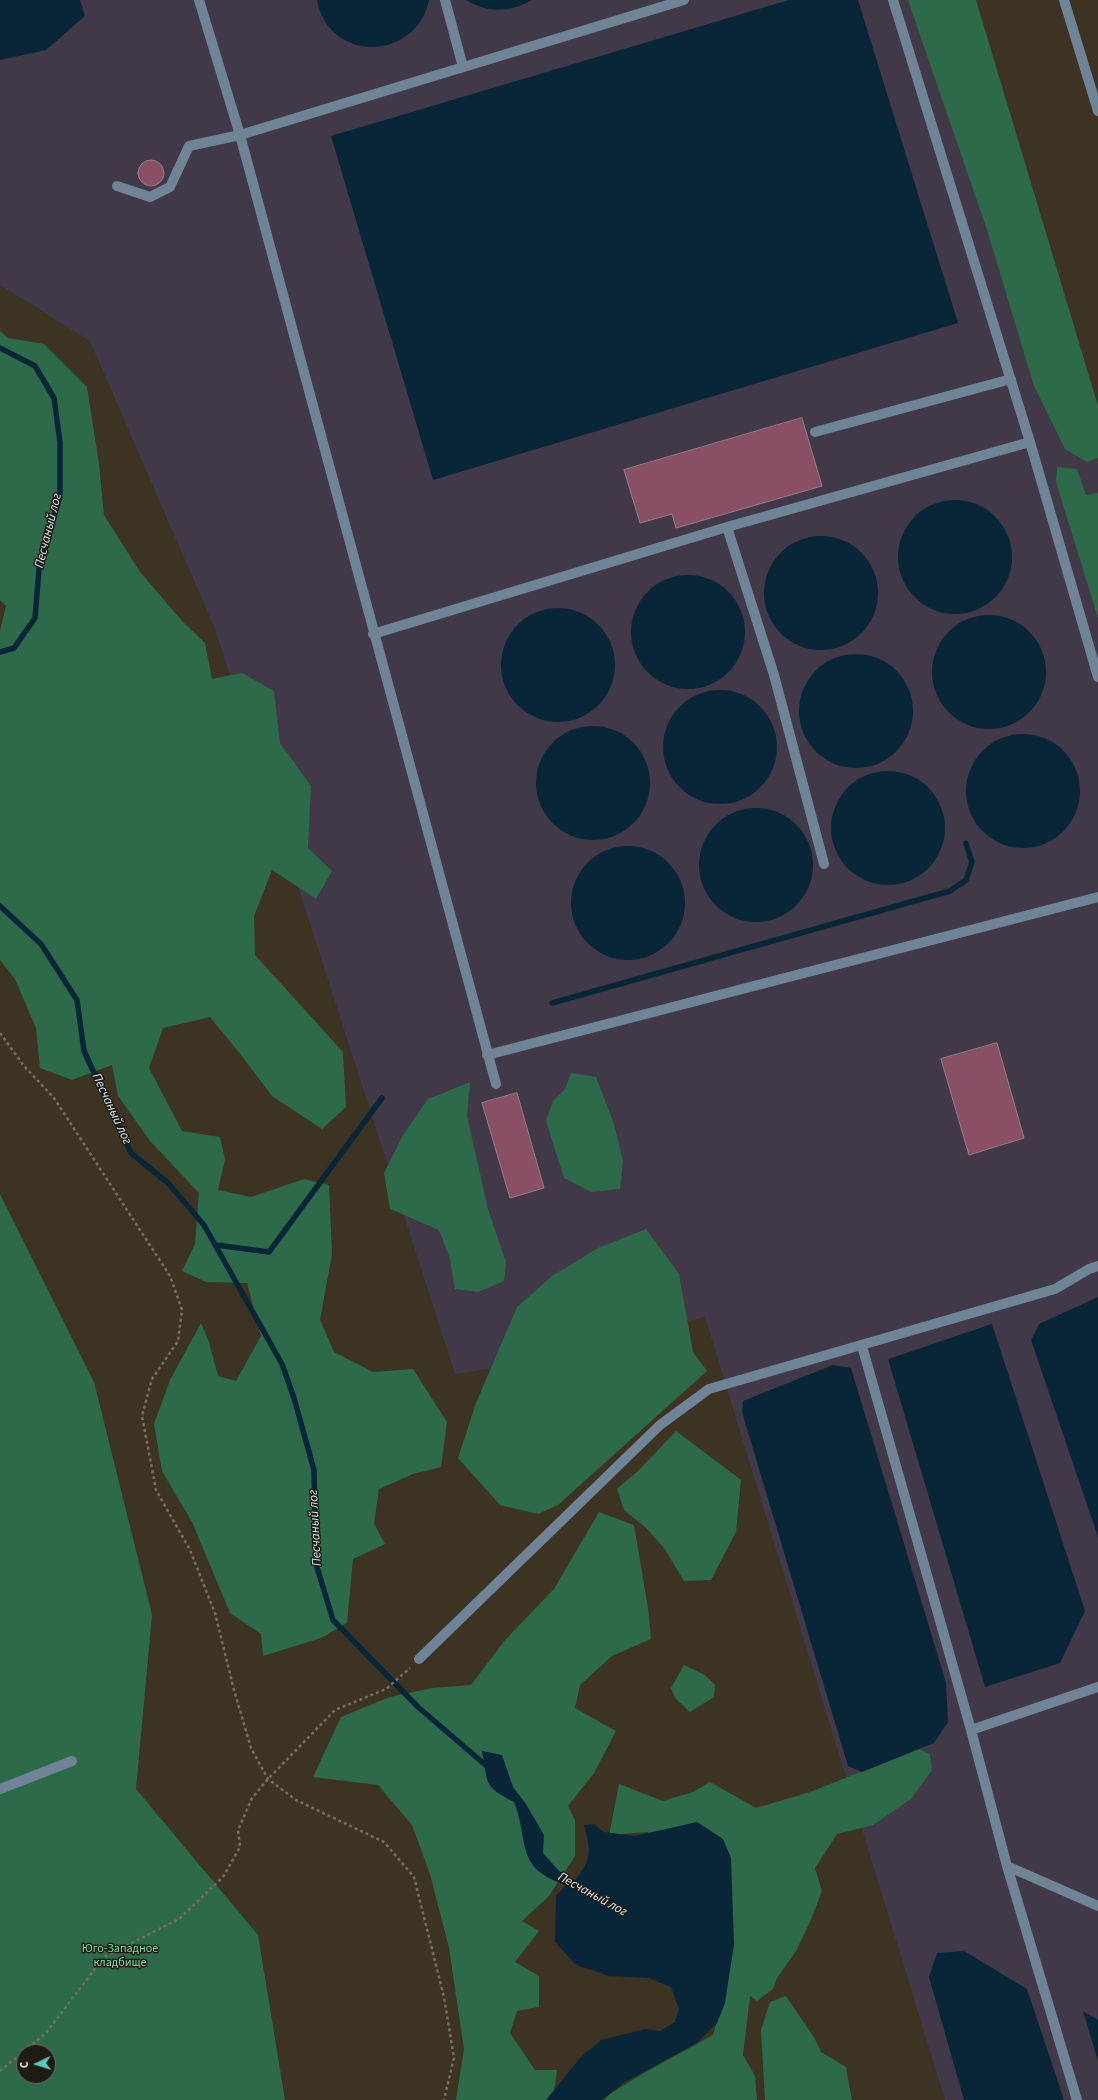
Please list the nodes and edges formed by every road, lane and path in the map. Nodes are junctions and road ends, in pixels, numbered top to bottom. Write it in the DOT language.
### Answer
graph roads {
  1 [pos="199,0"];
  2 [pos="445,0"];
  3 [pos="684,0"];
  4 [pos="893,0"];
  5 [pos="1064,0"];
  6 [pos="463,67"];
  7 [pos="1098,112"];
  8 [pos="240,134"];
  9 [pos="117,186"];
  10 [pos="1011,379"];
  11 [pos="815,432"];
  12 [pos="1030,442"];
  13 [pos="727,527"];
  14 [pos="374,634"];
  15 [pos="1098,677"];
  16 [pos="824,864"];
  17 [pos="1098,897"];
  18 [pos="0,1033"];
  19 [pos="487,1055"];
  20 [pos="496,1084"];
  21 [pos="1098,1266"];
  22 [pos="862,1346"];
  23 [pos="419,1659"];
  24 [pos="1098,1687"];
  25 [pos="971,1730"];
  26 [pos="72,1761"];
  27 [pos="268,1779"];
  28 [pos="0,1789"];
  29 [pos="1007,1866"];
  30 [pos="1098,1906"];
  31 [pos="0,2071"];
  32 [pos="444,2100"];
  33 [pos="1077,2100"];
  1 -- 8 [label="street"];
  2 -- 6 [label="street"];
  3 -- 6 [label="street"];
  4 -- 10 [label="street"];
  5 -- 7 [label="street"];
  6 -- 8 [label="street"];
  8 -- 9 [label="street"];
  8 -- 14 [label="street"];
  10 -- 11 [label="street"];
  10 -- 12 [label="street"];
  12 -- 13 [label="street"];
  12 -- 15 [label="street"];
  13 -- 14 [label="street"];
  13 -- 16 [label="street"];
  14 -- 19 [label="street"];
  17 -- 19 [label="street"];
  18 -- 27 [label="path"];
  19 -- 20 [label="street"];
  21 -- 22 [label="street"];
  22 -- 23 [label="street"];
  22 -- 25 [label="street"];
  23 -- 27 [label="path"];
  24 -- 25 [label="street"];
  25 -- 29 [label="street"];
  26 -- 28 [label="street"];
  27 -- 31 [label="path"];
  27 -- 32 [label="path"];
  29 -- 30 [label="street"];
  29 -- 33 [label="street"];
}
